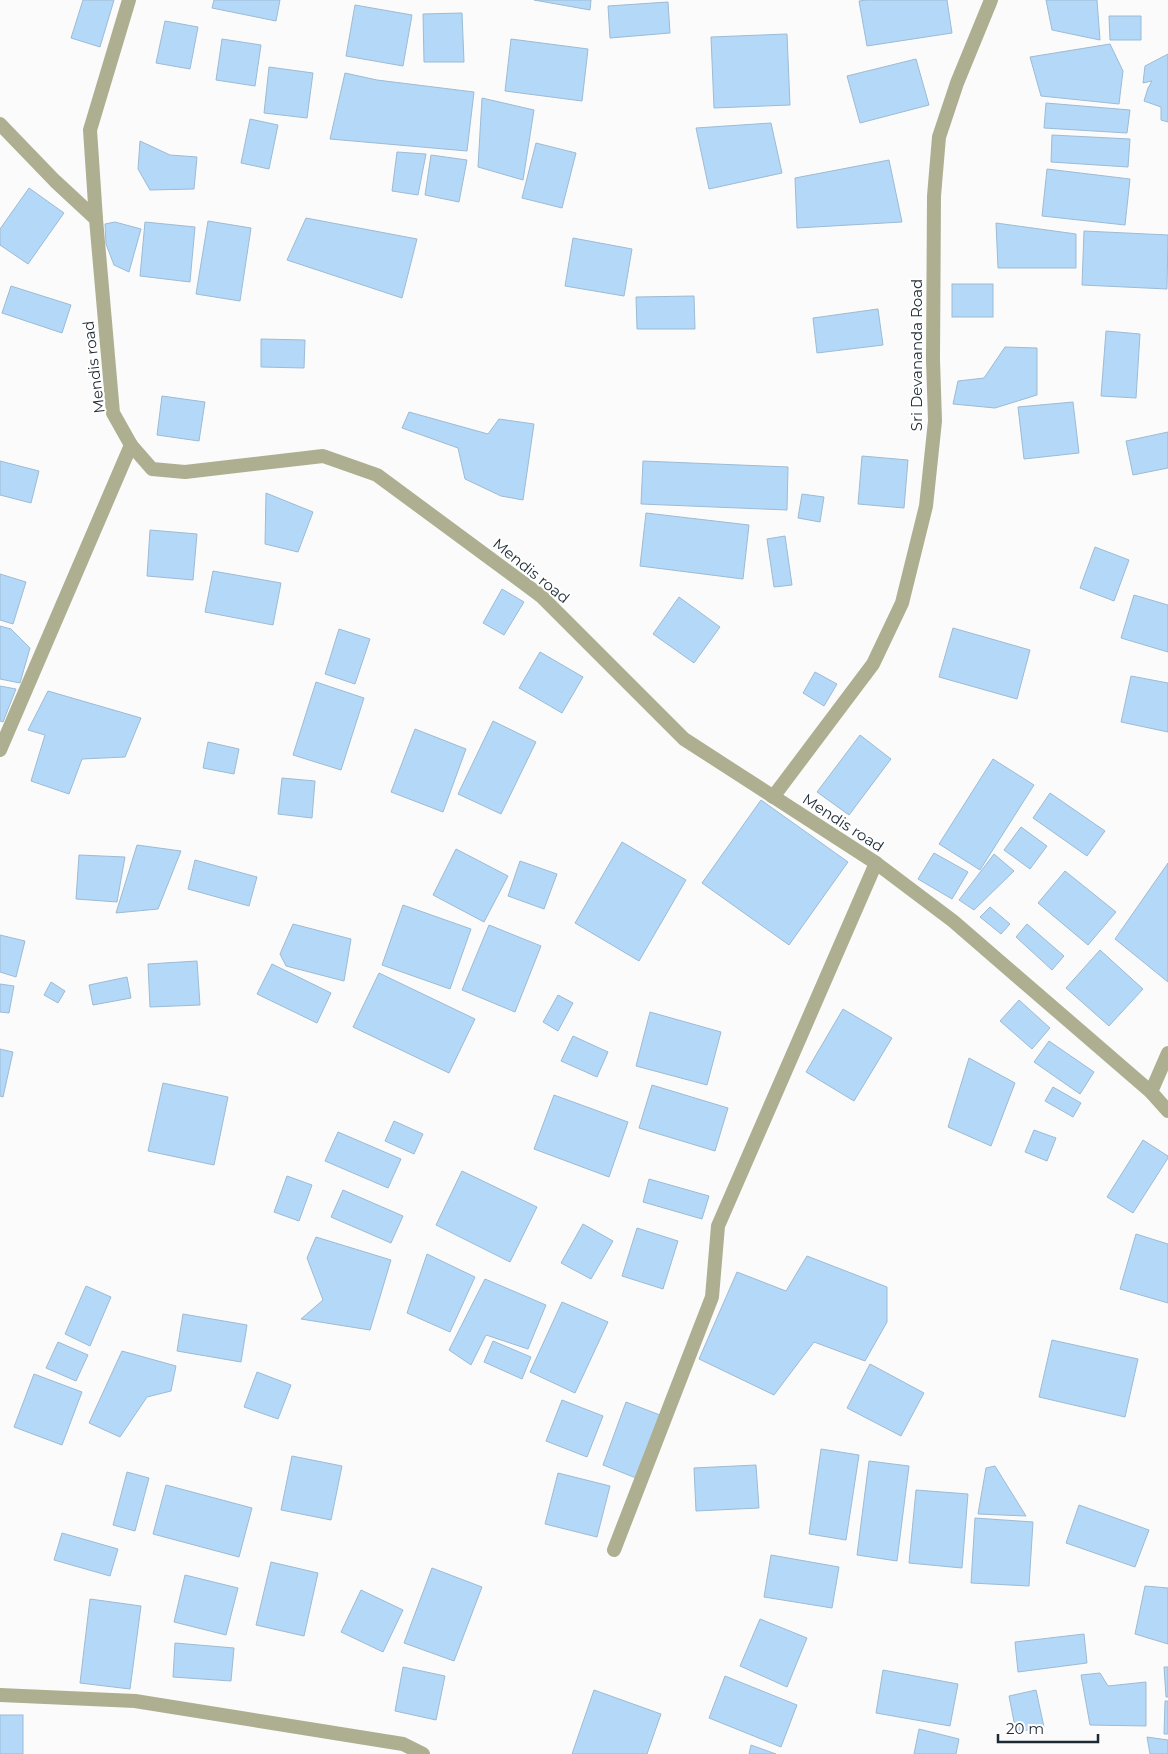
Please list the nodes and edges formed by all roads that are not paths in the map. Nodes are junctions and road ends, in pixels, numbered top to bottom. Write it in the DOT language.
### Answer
graph roads {
  1 [pos="129,0"];
  2 [pos="991,0"];
  3 [pos="0,124"];
  4 [pos="96,218"];
  5 [pos="131,445"];
  6 [pos="0,750"];
  7 [pos="773,797"];
  8 [pos="876,863"];
  9 [pos="1168,1054"];
  10 [pos="1152,1092"];
  11 [pos="1168,1111"];
  12 [pos="614,1550"];
  13 [pos="0,1695"];
  14 [pos="423,1754"];
  1 -- 4 [label="street, Mendis road"];
  2 -- 7 [label="street, Sri Devananda Road"];
  3 -- 4 [label="street"];
  4 -- 5 [label="street, Mendis road"];
  5 -- 6 [label="street"];
  5 -- 7 [label="street, Mendis road"];
  7 -- 8 [label="street, Mendis road"];
  8 -- 10 [label="street, Mendis road"];
  8 -- 12 [label="street"];
  9 -- 10 [label="street"];
  10 -- 11 [label="street, Mendis road"];
  13 -- 14 [label="street"];
}
